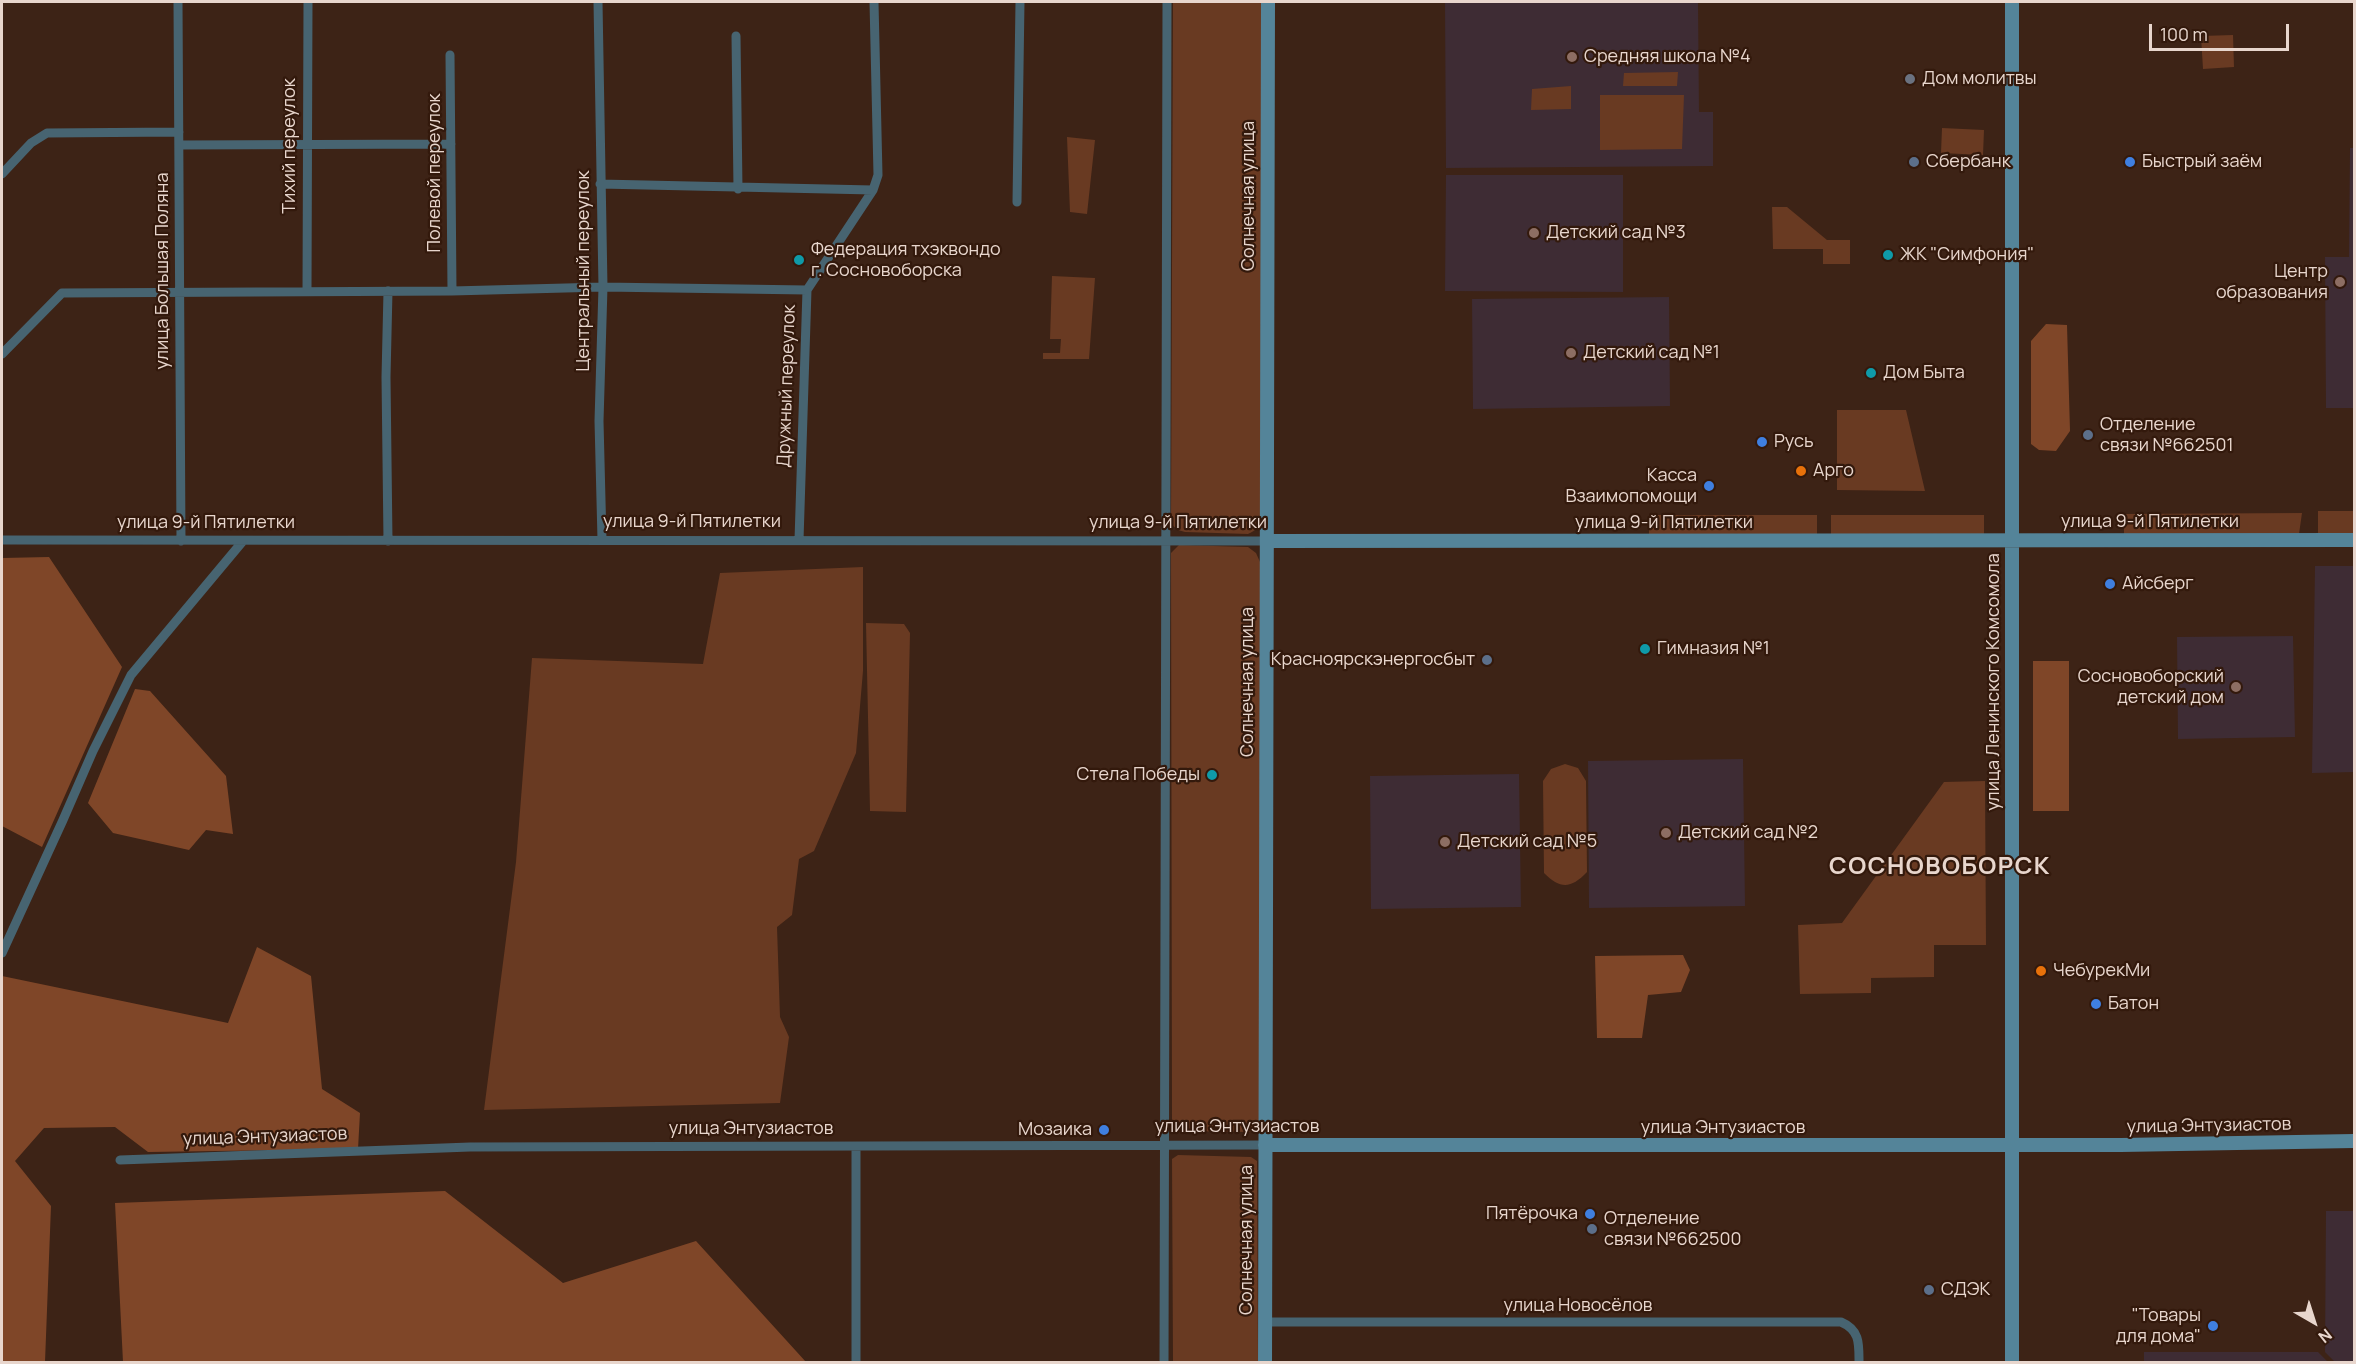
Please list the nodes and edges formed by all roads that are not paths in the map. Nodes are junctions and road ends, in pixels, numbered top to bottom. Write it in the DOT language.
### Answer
graph roads {
  1 [pos="178,2"];
  2 [pos="308,2"];
  3 [pos="598,2"];
  4 [pos="874,2"];
  5 [pos="1020,2"];
  6 [pos="1167,2"];
  7 [pos="1268,2"];
  8 [pos="2012,2"];
  9 [pos="736,36"];
  10 [pos="450,55"];
  11 [pos="179,132"];
  12 [pos="306,144"];
  13 [pos="451,144"];
  14 [pos="179,145"];
  15 [pos="2,174"];
  16 [pos="600,184"];
  17 [pos="738,189"];
  18 [pos="873,190"];
  19 [pos="1017,202"];
  20 [pos="603,287"];
  21 [pos="807,290"];
  22 [pos="179,291"];
  23 [pos="307,291"];
  24 [pos="388,291"];
  25 [pos="452,291"];
  26 [pos="2,354"];
  27 [pos="2,540"];
  28 [pos="602,540"];
  29 [pos="799,540"];
  30 [pos="1166,540"];
  31 [pos="2012,540"];
  32 [pos="2355,540"];
  33 [pos="181,541"];
  34 [pos="243,541"];
  35 [pos="388,541"];
  36 [pos="1267,541"];
  37 [pos="2,953"];
  38 [pos="2355,1141"];
  39 [pos="1265,1145"];
  40 [pos="2012,1145"];
  41 [pos="1164,1146"];
  42 [pos="856,1147"];
  43 [pos="120,1160"];
  44 [pos="1265,1322"];
  45 [pos="856,1362"];
  46 [pos="1164,1362"];
  47 [pos="1265,1362"];
  48 [pos="1859,1362"];
  49 [pos="2012,1362"];
  1 -- 11 [label="street, улица Большая Поляна"];
  2 -- 12 [label="street, Тихий переулок"];
  3 -- 16 [label="street, Центральный переулок"];
  4 -- 18 [label="street, Дружный переулок"];
  5 -- 19 [label="street"];
  6 -- 30 [label="street"];
  7 -- 36 [label="street, Солнечная улица"];
  8 -- 31 [label="street, улица Ленинского Комсомола"];
  9 -- 17 [label="street"];
  10 -- 13 [label="street, Полевой переулок"];
  11 -- 14 [label="street, улица Большая Поляна"];
  11 -- 15 [label="street"];
  12 -- 13 [label="street"];
  12 -- 14 [label="street"];
  12 -- 23 [label="street, Тихий переулок"];
  13 -- 25 [label="street, Полевой переулок"];
  14 -- 22 [label="street, улица Большая Поляна"];
  16 -- 17 [label="street"];
  16 -- 20 [label="street, Центральный переулок"];
  17 -- 18 [label="street"];
  18 -- 21 [label="street, Дружный переулок"];
  20 -- 21 [label="street"];
  20 -- 25 [label="street"];
  20 -- 28 [label="street, Центральный переулок"];
  21 -- 29 [label="street, Дружный переулок"];
  22 -- 23 [label="street"];
  22 -- 26 [label="street"];
  22 -- 33 [label="street, улица Большая Поляна"];
  23 -- 24 [label="street"];
  24 -- 25 [label="street"];
  24 -- 35 [label="street"];
  27 -- 33 [label="street, улица 9-й Пятилетки"];
  28 -- 29 [label="street, улица 9-й Пятилетки"];
  28 -- 35 [label="street, улица 9-й Пятилетки"];
  29 -- 30 [label="street, улица 9-й Пятилетки"];
  30 -- 36 [label="street, улица 9-й Пятилетки"];
  30 -- 41 [label="street"];
  31 -- 32 [label="street, улица 9-й Пятилетки"];
  31 -- 36 [label="street, улица 9-й Пятилетки"];
  31 -- 40 [label="street, улица Ленинского Комсомола"];
  33 -- 34 [label="street, улица 9-й Пятилетки"];
  34 -- 35 [label="street, улица 9-й Пятилетки"];
  34 -- 37 [label="street"];
  36 -- 39 [label="street, Солнечная улица"];
  38 -- 40 [label="street, улица Энтузиастов"];
  39 -- 40 [label="street, улица Энтузиастов"];
  39 -- 41 [label="street, улица Энтузиастов"];
  39 -- 44 [label="street, Солнечная улица"];
  40 -- 49 [label="street, улица Ленинского Комсомола"];
  41 -- 42 [label="street, улица Энтузиастов"];
  41 -- 46 [label="street"];
  42 -- 43 [label="street, улица Энтузиастов"];
  42 -- 45 [label="street"];
  44 -- 47 [label="street, Солнечная улица"];
  44 -- 48 [label="street, улица Новосёлов"];
}
